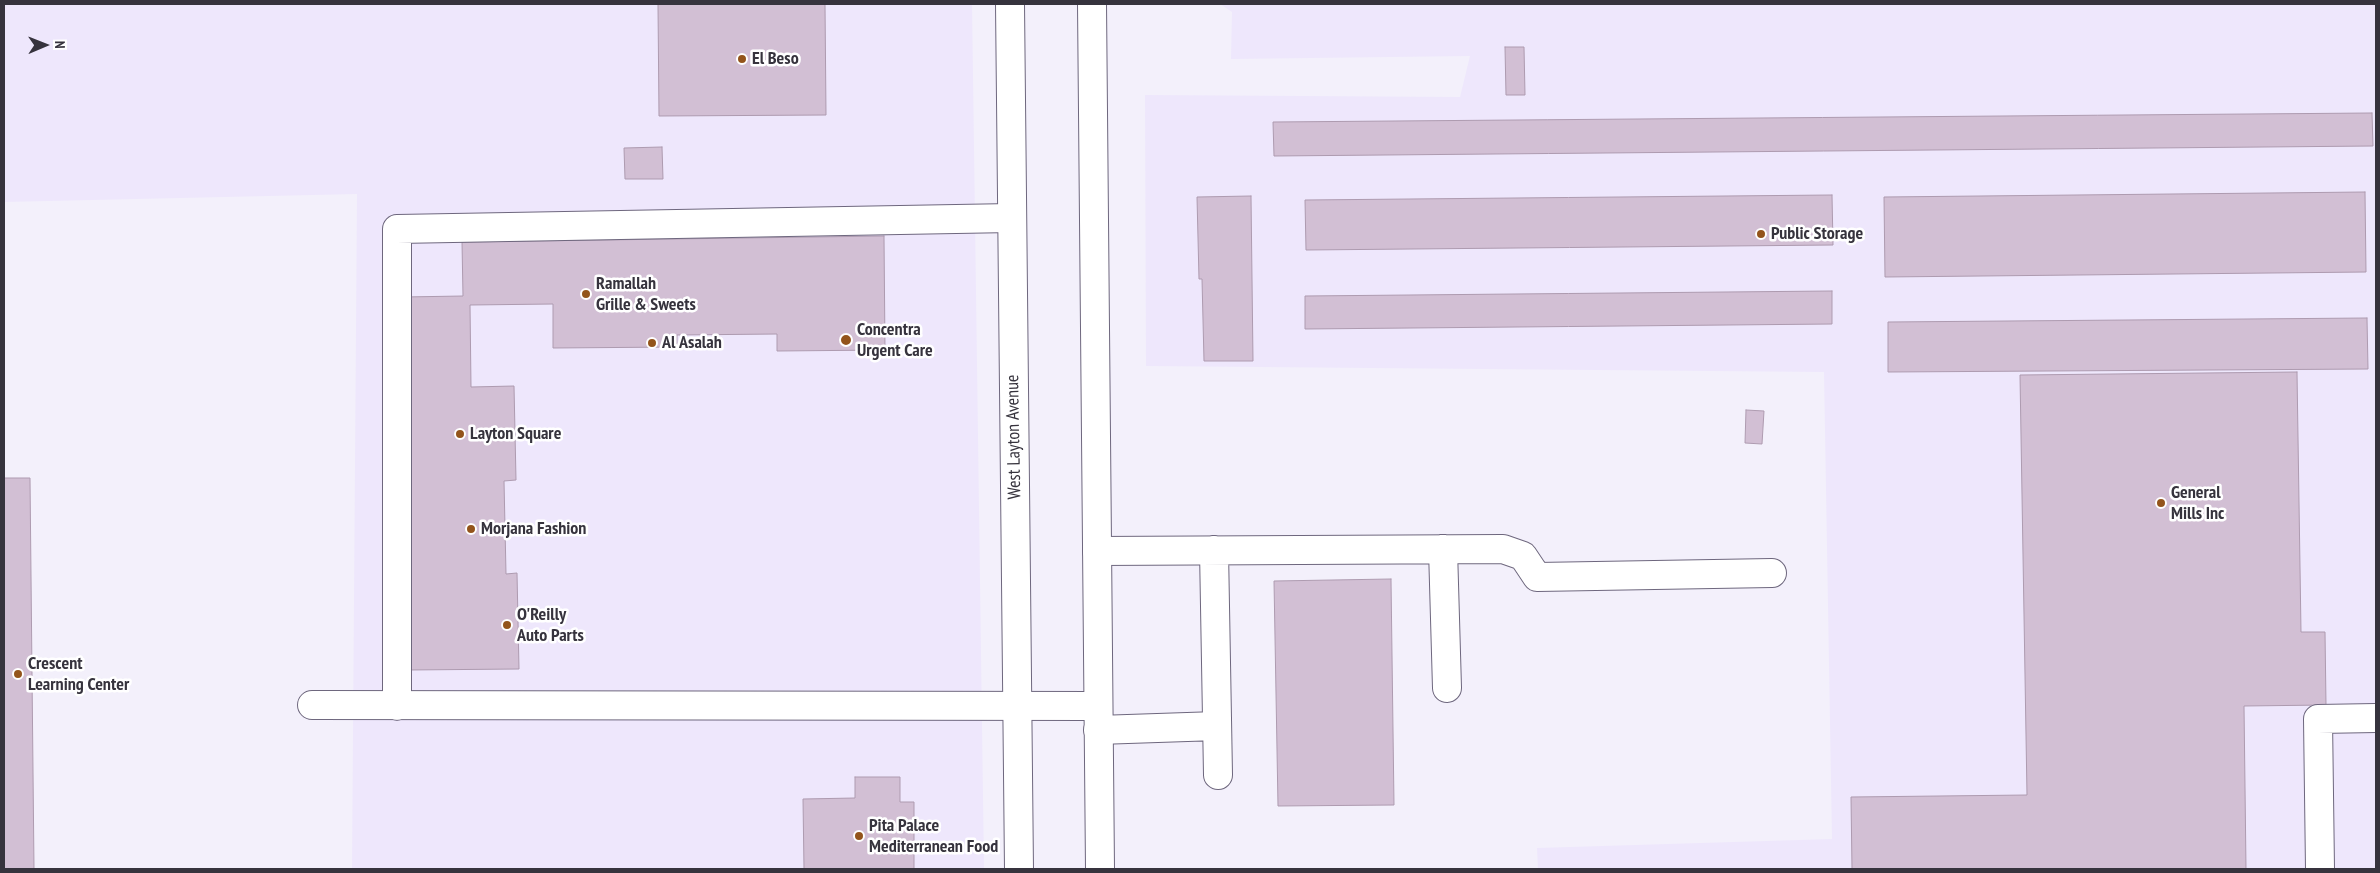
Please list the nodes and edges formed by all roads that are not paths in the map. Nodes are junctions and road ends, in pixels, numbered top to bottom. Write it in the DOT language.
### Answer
graph roads {
  1 [pos="1010,4"];
  2 [pos="1092,4"];
  3 [pos="1012,218"];
  4 [pos="1443,549"];
  5 [pos="1214,550"];
  6 [pos="1096,551"];
  7 [pos="1772,573"];
  8 [pos="1447,688"];
  9 [pos="312,705"];
  10 [pos="1017,705"];
  11 [pos="397,706"];
  12 [pos="1098,718"];
  13 [pos="2376,718"];
  14 [pos="1218,726"];
  15 [pos="1218,775"];
  16 [pos="1019,869"];
  17 [pos="1100,869"];
  18 [pos="2320,869"];
  1 -- 3 [label="main road, West Layton Avenue"];
  2 -- 6 [label="main road"];
  3 -- 10 [label="main road, West Layton Avenue"];
  3 -- 11 [label="main road"];
  4 -- 5 [label="main road"];
  4 -- 7 [label="main road"];
  4 -- 8 [label="main road"];
  5 -- 6 [label="main road"];
  5 -- 14 [label="main road"];
  6 -- 12 [label="main road"];
  9 -- 11 [label="main road"];
  10 -- 11 [label="main road"];
  10 -- 12 [label="main road"];
  10 -- 16 [label="main road, West Layton Avenue"];
  12 -- 14 [label="main road"];
  12 -- 17 [label="main road"];
  13 -- 18 [label="main road"];
  14 -- 15 [label="main road"];
}
